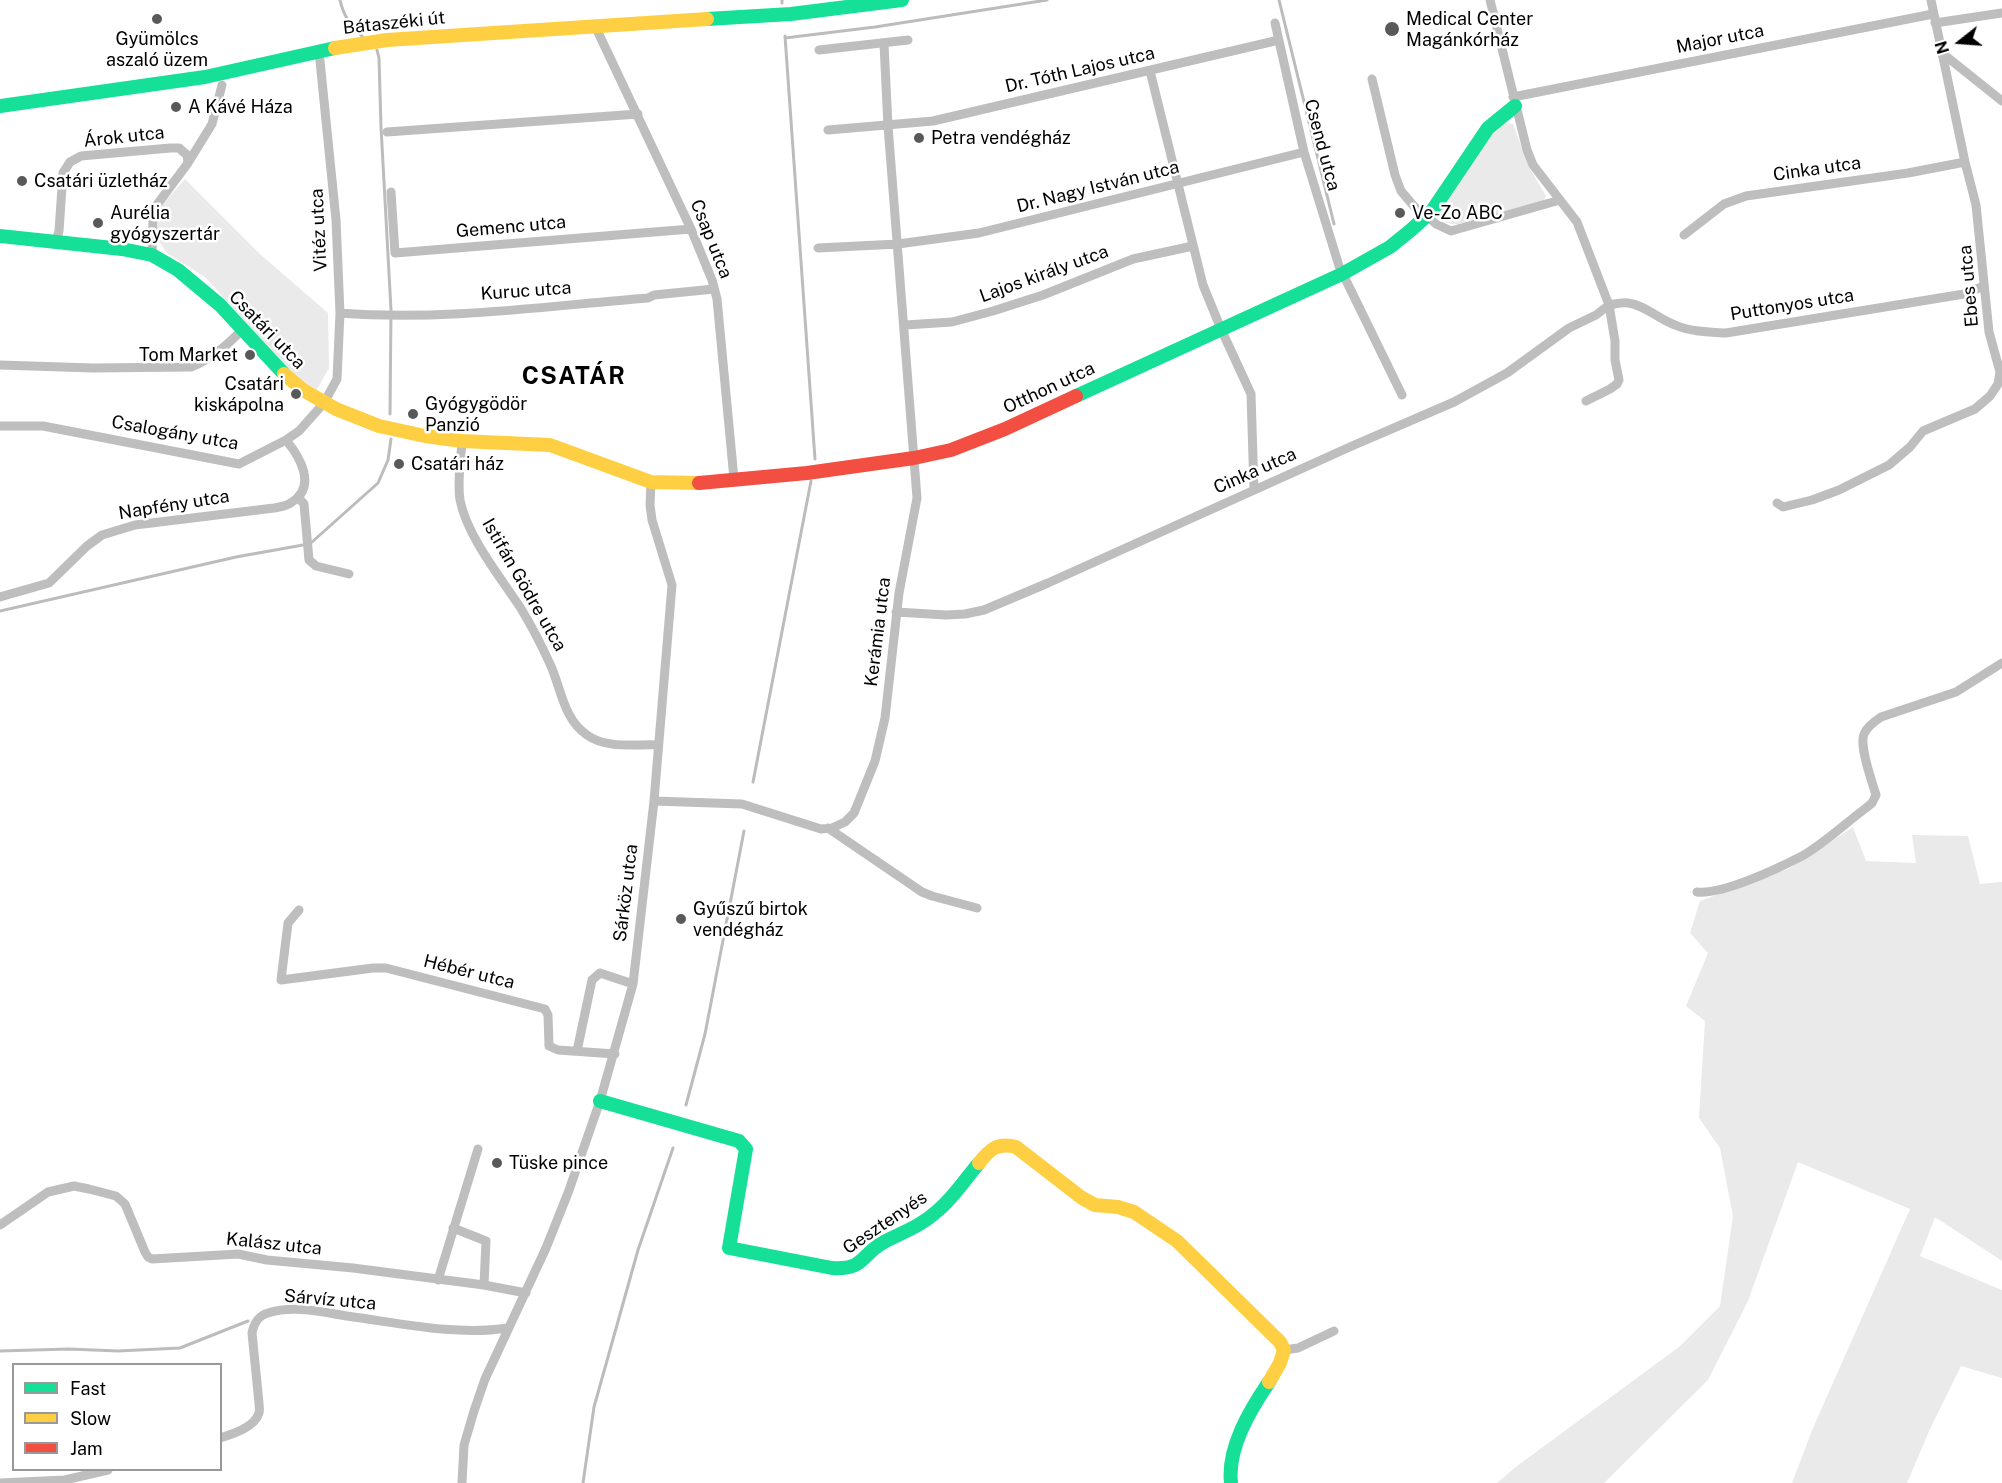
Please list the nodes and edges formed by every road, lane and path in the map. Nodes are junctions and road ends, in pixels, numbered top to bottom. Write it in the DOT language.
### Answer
graph roads {
  1 [pos="902,0"];
  2 [pos="1490,0"];
  3 [pos="1931,0"];
  4 [pos="2002,13"];
  5 [pos="1934,19"];
  6 [pos="1275,23"];
  7 [pos="596,28"];
  8 [pos="908,40"];
  9 [pos="1279,40"];
  10 [pos="884,44"];
  11 [pos="819,50"];
  12 [pos="319,51"];
  13 [pos="1942,53"];
  14 [pos="1150,71"];
  15 [pos="1372,79"];
  16 [pos="222,85"];
  17 [pos="2002,101"];
  18 [pos="1514,102"];
  19 [pos="0,106"];
  20 [pos="638,114"];
  21 [pos="888,126"];
  22 [pos="828,130"];
  23 [pos="387,132"];
  24 [pos="1304,152"];
  25 [pos="1965,162"];
  26 [pos="188,163"];
  27 [pos="1178,184"];
  28 [pos="392,192"];
  29 [pos="1560,200"];
  30 [pos="1426,217"];
  31 [pos="691,229"];
  32 [pos="1684,235"];
  33 [pos="0,236"];
  34 [pos="56,242"];
  35 [pos="898,244"];
  36 [pos="1193,246"];
  37 [pos="818,248"];
  38 [pos="152,255"];
  39 [pos="1342,274"];
  40 [pos="1984,286"];
  41 [pos="714,289"];
  42 [pos="1609,305"];
  43 [pos="340,313"];
  44 [pos="905,326"];
  45 [pos="1221,329"];
  46 [pos="242,330"];
  47 [pos="0,365"];
  48 [pos="1401,395"];
  49 [pos="1586,401"];
  50 [pos="324,403"];
  51 [pos="0,426"];
  52 [pos="286,440"];
  53 [pos="462,441"];
  54 [pos="914,458"];
  55 [pos="734,479"];
  56 [pos="651,482"];
  57 [pos="1254,490"];
  58 [pos="298,497"];
  59 [pos="1777,503"];
  60 [pos="349,574"];
  61 [pos="0,597"];
  62 [pos="896,612"];
  63 [pos="2002,663"];
  64 [pos="658,745"];
  65 [pos="654,801"];
  66 [pos="828,828"];
  67 [pos="1697,892"];
  68 [pos="977,908"];
  69 [pos="299,910"];
  70 [pos="633,984"];
  71 [pos="577,1051"];
  72 [pos="615,1054"];
  73 [pos="600,1101"];
  74 [pos="478,1149"];
  75 [pos="0,1225"];
  76 [pos="453,1228"];
  77 [pos="438,1280"];
  78 [pos="484,1285"];
  79 [pos="525,1293"];
  80 [pos="508,1328"];
  81 [pos="1334,1331"];
  82 [pos="1284,1350"];
  83 [pos="222,1437"];
  84 [pos="104,1471"];
  85 [pos="0,1483"];
  86 [pos="462,1483"];
  87 [pos="1231,1483"];
  1 -- 7 [label="street, Bátaszéki út"];
  2 -- 18 [label="street"];
  3 -- 5 [label="street, Ebes utca"];
  4 -- 5 [label="street, Major utca"];
  5 -- 13 [label="street, Ebes utca"];
  5 -- 18 [label="street, Major utca"];
  6 -- 9 [label="street, Csend utca"];
  7 -- 12 [label="street, Bátaszéki út"];
  7 -- 20 [label="street, Csap utca"];
  8 -- 10 [label="street"];
  9 -- 14 [label="street, Dr. Tóth Lajos utca"];
  9 -- 24 [label="street, Csend utca"];
  10 -- 11 [label="street"];
  10 -- 21 [label="street, Kerámia utca"];
  12 -- 19 [label="street, Bátaszéki út"];
  12 -- 43 [label="street, Vitéz utca"];
  13 -- 17 [label="street"];
  13 -- 25 [label="street, Ebes utca"];
  14 -- 21 [label="street, Dr. Tóth Lajos utca"];
  14 -- 27 [label="street"];
  15 -- 30 [label="street"];
  16 -- 26 [label="street"];
  18 -- 29 [label="street"];
  18 -- 30 [label="street, Otthon utca"];
  20 -- 23 [label="street"];
  20 -- 31 [label="street, Csap utca"];
  21 -- 22 [label="street"];
  21 -- 35 [label="street, Kerámia utca"];
  24 -- 27 [label="street, Dr. Nagy István utca"];
  24 -- 39 [label="street, Csend utca"];
  25 -- 32 [label="street, Cinka utca"];
  25 -- 40 [label="street, Ebes utca"];
  26 -- 34 [label="street, Árok utca"];
  26 -- 38 [label="street"];
  27 -- 35 [label="street, Dr. Nagy István utca"];
  27 -- 36 [label="street"];
  28 -- 31 [label="street, Gemenc utca"];
  29 -- 30 [label="street"];
  29 -- 42 [label="street"];
  30 -- 39 [label="street, Otthon utca"];
  31 -- 41 [label="street, Csap utca"];
  33 -- 34 [label="street, Csatári utca"];
  34 -- 38 [label="street, Csatári utca"];
  35 -- 37 [label="street"];
  35 -- 44 [label="street, Kerámia utca"];
  36 -- 44 [label="street, Lajos király utca"];
  36 -- 45 [label="street"];
  38 -- 46 [label="street, Csatári utca"];
  39 -- 45 [label="street, Otthon utca"];
  39 -- 48 [label="street, Csend utca"];
  40 -- 42 [label="street, Puttonyos utca"];
  40 -- 59 [label="street, Ebes utca"];
  41 -- 43 [label="street, Kuruc utca"];
  41 -- 55 [label="street, Csap utca"];
  42 -- 49 [label="street"];
  42 -- 57 [label="street, Cinka utca"];
  43 -- 50 [label="street, Vitéz utca"];
  44 -- 54 [label="street, Kerámia utca"];
  45 -- 54 [label="street, Otthon utca"];
  45 -- 57 [label="street"];
  46 -- 47 [label="street"];
  46 -- 50 [label="street, Csatári utca"];
  50 -- 52 [label="street, Csalogány utca"];
  50 -- 53 [label="street, Csatári utca"];
  51 -- 52 [label="street, Csalogány utca"];
  52 -- 58 [label="street"];
  53 -- 56 [label="street, Csatári utca"];
  53 -- 64 [label="street, Istifán Gödre utca"];
  54 -- 55 [label="street, Otthon utca"];
  54 -- 62 [label="street, Kerámia utca"];
  55 -- 56 [label="street, Otthon utca"];
  56 -- 64 [label="street, Sárköz utca"];
  57 -- 62 [label="street, Cinka utca"];
  58 -- 60 [label="street"];
  58 -- 61 [label="street, Napfény utca"];
  62 -- 66 [label="street, Kerámia utca"];
  63 -- 67 [label="street"];
  64 -- 65 [label="street, Sárköz utca"];
  65 -- 66 [label="street"];
  65 -- 70 [label="street, Sárköz utca"];
  66 -- 68 [label="street"];
  69 -- 71 [label="street, Hébér utca"];
  70 -- 71 [label="street"];
  70 -- 72 [label="street, Sárköz utca"];
  71 -- 72 [label="street, Hébér utca"];
  72 -- 73 [label="street, Sárköz utca"];
  73 -- 79 [label="street, Sárköz utca"];
  73 -- 82 [label="street, Gesztenyés"];
  74 -- 76 [label="street"];
  75 -- 77 [label="street, Kalász utca"];
  76 -- 77 [label="street"];
  76 -- 78 [label="street"];
  77 -- 78 [label="street, Kalász utca"];
  78 -- 79 [label="street, Kalász utca"];
  79 -- 80 [label="street, Sárköz utca"];
  80 -- 83 [label="street, Sárvíz utca"];
  80 -- 86 [label="street, Sárköz utca"];
  81 -- 82 [label="street"];
  82 -- 87 [label="street"];
  84 -- 85 [label="street"];
}
